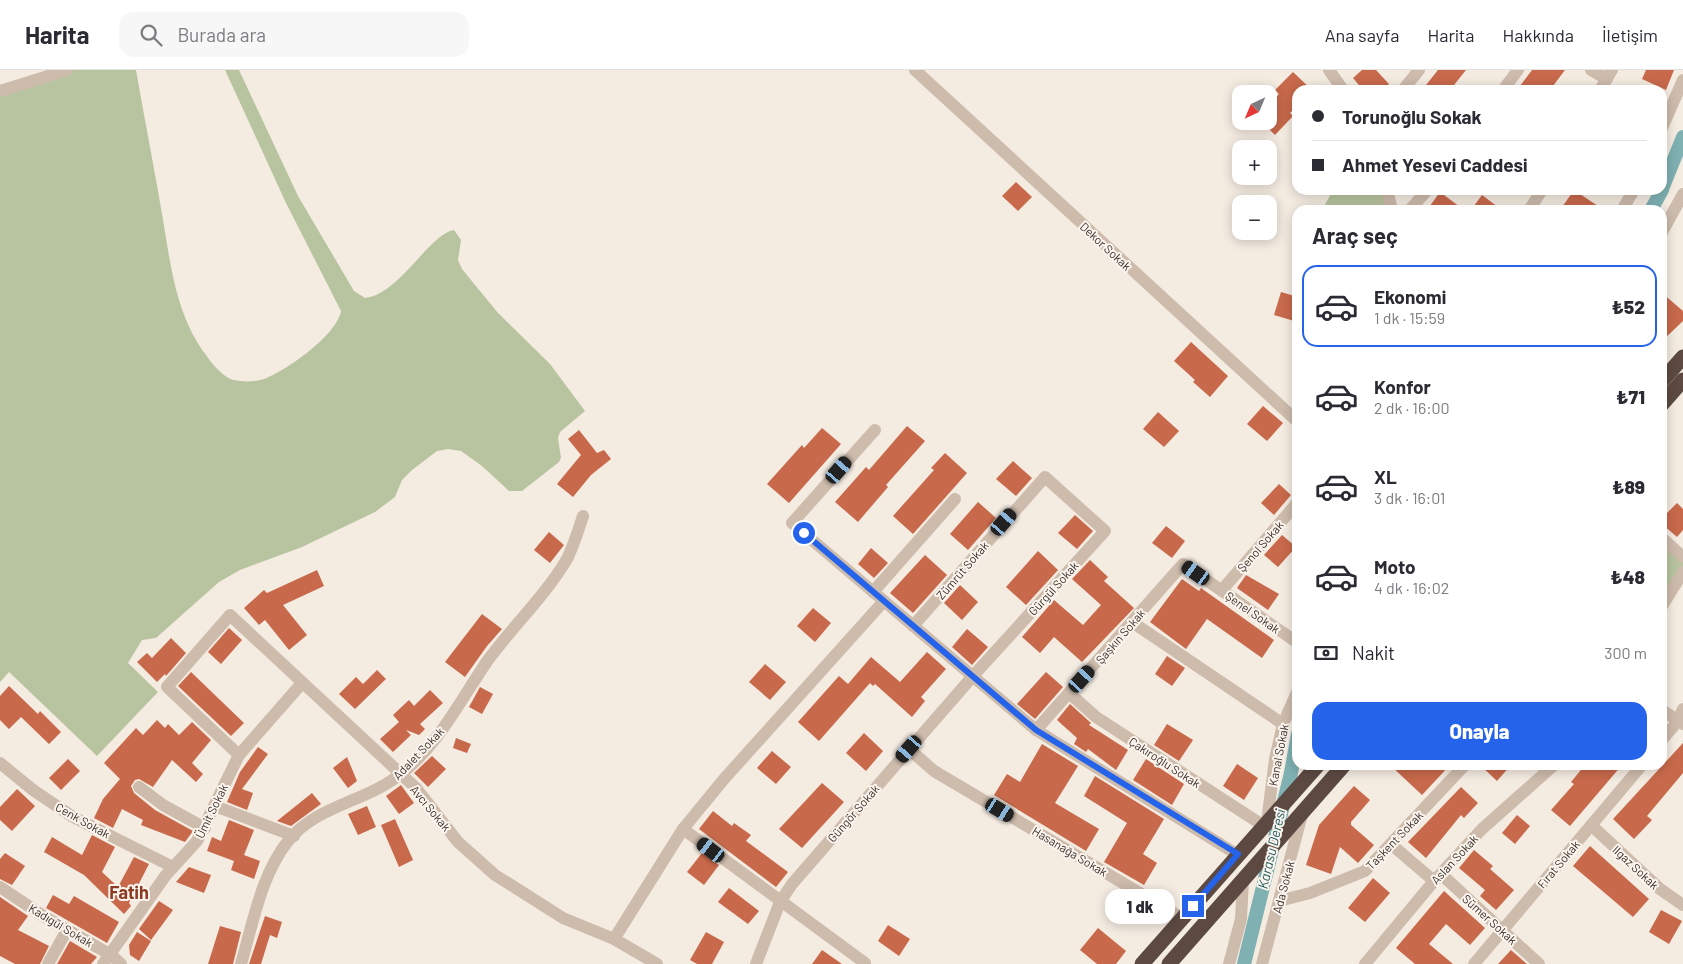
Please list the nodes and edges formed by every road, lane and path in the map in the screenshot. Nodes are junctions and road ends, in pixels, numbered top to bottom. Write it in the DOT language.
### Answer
graph roads {
  1 [pos="67,70"];
  2 [pos="915,70"];
  3 [pos="1329,70"];
  4 [pos="1419,70"];
  5 [pos="1518,70"];
  6 [pos="1592,70"];
  7 [pos="1606,80"];
  8 [pos="1683,80"];
  9 [pos="1340,85"];
  10 [pos="1407,85"];
  11 [pos="1507,85"];
  12 [pos="0,91"];
  13 [pos="1667,117"];
  14 [pos="1683,194"];
  15 [pos="1422,195"];
  16 [pos="1414,205"];
  17 [pos="1667,223"];
  18 [pos="1683,357"];
  19 [pos="1667,375"];
  20 [pos="1683,380"];
  21 [pos="1667,398"];
  22 [pos="1292,416"];
  23 [pos="875,430"];
  24 [pos="955,499"];
  25 [pos="1074,503"];
  26 [pos="1292,509"];
  27 [pos="583,516"];
  28 [pos="1667,543"];
  29 [pos="1683,557"];
  30 [pos="1183,564"];
  31 [pos="1683,572"];
  32 [pos="1222,590"];
  33 [pos="874,592"];
  34 [pos="1667,598"];
  35 [pos="884,601"];
  36 [pos="1132,622"];
  37 [pos="913,626"];
  38 [pos="1292,639"];
  39 [pos="973,676"];
  40 [pos="302,683"];
  41 [pos="1069,693"];
  42 [pos="1292,704"];
  43 [pos="1683,709"];
  44 [pos="1667,715"];
  45 [pos="1681,723"];
  46 [pos="1283,724"];
  47 [pos="1036,730"];
  48 [pos="1667,736"];
  49 [pos="909,749"];
  50 [pos="239,755"];
  51 [pos="0,762"];
  52 [pos="1313,770"];
  53 [pos="1340,770"];
  54 [pos="1460,770"];
  55 [pos="1548,770"];
  56 [pos="1638,770"];
  57 [pos="400,775"];
  58 [pos="139,787"];
  59 [pos="215,806"];
  60 [pos="1303,811"];
  61 [pos="1265,824"];
  62 [pos="1591,825"];
  63 [pos="205,828"];
  64 [pos="684,829"];
  65 [pos="294,836"];
  66 [pos="1392,845"];
  67 [pos="1238,854"];
  68 [pos="173,867"];
  69 [pos="1437,878"];
  70 [pos="1243,880"];
  71 [pos="0,887"];
  72 [pos="1279,901"];
  73 [pos="780,902"];
  74 [pos="1683,905"];
  75 [pos="1182,918"];
  76 [pos="67,930"];
  77 [pos="1503,930"];
  78 [pos="614,939"];
  79 [pos="107,959"];
  80 [pos="865,963"];
  81 [pos="48,964"];
  82 [pos="121,964"];
  83 [pos="241,964"];
  84 [pos="657,964"];
  85 [pos="756,964"];
  86 [pos="1142,964"];
  87 [pos="1169,964"];
  88 [pos="1229,964"];
  89 [pos="1262,964"];
  90 [pos="1366,964"];
  91 [pos="1474,964"];
  92 [pos="1539,964"];
  1 -- 12 [label="street"];
  2 -- 22 [label="street, Dekor Sokak"];
  3 -- 9 [label="street"];
  4 -- 10 [label="street"];
  5 -- 11 [label="street"];
  6 -- 7 [label="street"];
  8 -- 13 [label="street"];
  14 -- 17 [label="street"];
  15 -- 16 [label="street"];
  18 -- 19 [label="highway"];
  20 -- 21 [label="highway"];
  23 -- 33 [label="street"];
  24 -- 33 [label="street"];
  25 -- 37 [label="street, Zümrüt Sokak"];
  25 -- 39 [label="street, Gürgül Sokak"];
  26 -- 32 [label="street, Şenol Sokak"];
  27 -- 57 [label="street, Adalet Sokak"];
  28 -- 29 [label="street"];
  30 -- 32 [label="street, Şenel Sokak"];
  30 -- 36 [label="street, Şaşkın Sokak"];
  31 -- 34 [label="street"];
  32 -- 38 [label="street, Şenel Sokak"];
  33 -- 35 [label="street"];
  35 -- 37 [label="street"];
  35 -- 64 [label="street"];
  36 -- 41 [label="street, Şaşkın Sokak"];
  36 -- 46 [label="street"];
  37 -- 39 [label="street"];
  39 -- 47 [label="street"];
  39 -- 49 [label="street, Güngör Sokak"];
  40 -- 50 [label="street, Ümit Sokak"];
  40 -- 50 [label="street, Avcı Sokak"];
  40 -- 57 [label="street, Avcı Sokak"];
  41 -- 47 [label="street, Şaşkın Sokak"];
  41 -- 61 [label="street, Çakıroğlu Sokak"];
  42 -- 46 [label="street, Kanal Sokak"];
  43 -- 45 [label="street"];
  44 -- 45 [label="street"];
  45 -- 48 [label="street"];
  46 -- 61 [label="street, Kanal Sokak"];
  47 -- 67 [label="street"];
  49 -- 73 [label="street, Güngör Sokak"];
  49 -- 75 [label="street, Hasanağa Sokak"];
  50 -- 59 [label="street, Ümit Sokak"];
  51 -- 68 [label="street, Cenk Sokak"];
  52 -- 61 [label="highway"];
  53 -- 60 [label="highway"];
  54 -- 66 [label="street, Taşkent Sokak"];
  55 -- 69 [label="street, Aslan Sokak"];
  56 -- 62 [label="street, Fırat Sokak"];
  57 -- 65 [label="street, Adalet Sokak"];
  57 -- 78 [label="street, Avcı Sokak"];
  58 -- 63 [label="street"];
  59 -- 63 [label="street, Ümit Sokak"];
  59 -- 65 [label="street"];
  60 -- 70 [label="highway"];
  60 -- 72 [label="street, Ada Sokak"];
  61 -- 67 [label="highway"];
  62 -- 74 [label="street, Ilgaz Sokak"];
  62 -- 77 [label="street, Fırat Sokak"];
  63 -- 68 [label="street, Ümit Sokak"];
  64 -- 73 [label="street"];
  64 -- 78 [label="street"];
  65 -- 83 [label="street, Adalet Sokak"];
  66 -- 69 [label="street, Sümer Sokak"];
  66 -- 72 [label="street, Taşkent Sokak"];
  67 -- 75 [label="highway"];
  68 -- 79 [label="street, Ümit Sokak"];
  69 -- 77 [label="street, Sümer Sokak"];
  69 -- 90 [label="street, Aslan Sokak"];
  70 -- 87 [label="highway"];
  70 -- 88 [label="street"];
  71 -- 76 [label="street, Kadıgül Sokak"];
  72 -- 89 [label="street, Ada Sokak"];
  73 -- 80 [label="street"];
  73 -- 85 [label="street, Güngör Sokak"];
  75 -- 86 [label="highway"];
  76 -- 79 [label="street, Kadıgül Sokak"];
  76 -- 81 [label="street"];
  77 -- 91 [label="street, Fırat Sokak"];
  77 -- 92 [label="street, Sümer Sokak"];
  78 -- 84 [label="street, Avcı Sokak"];
  79 -- 82 [label="street, Kadıgül Sokak"];
}
